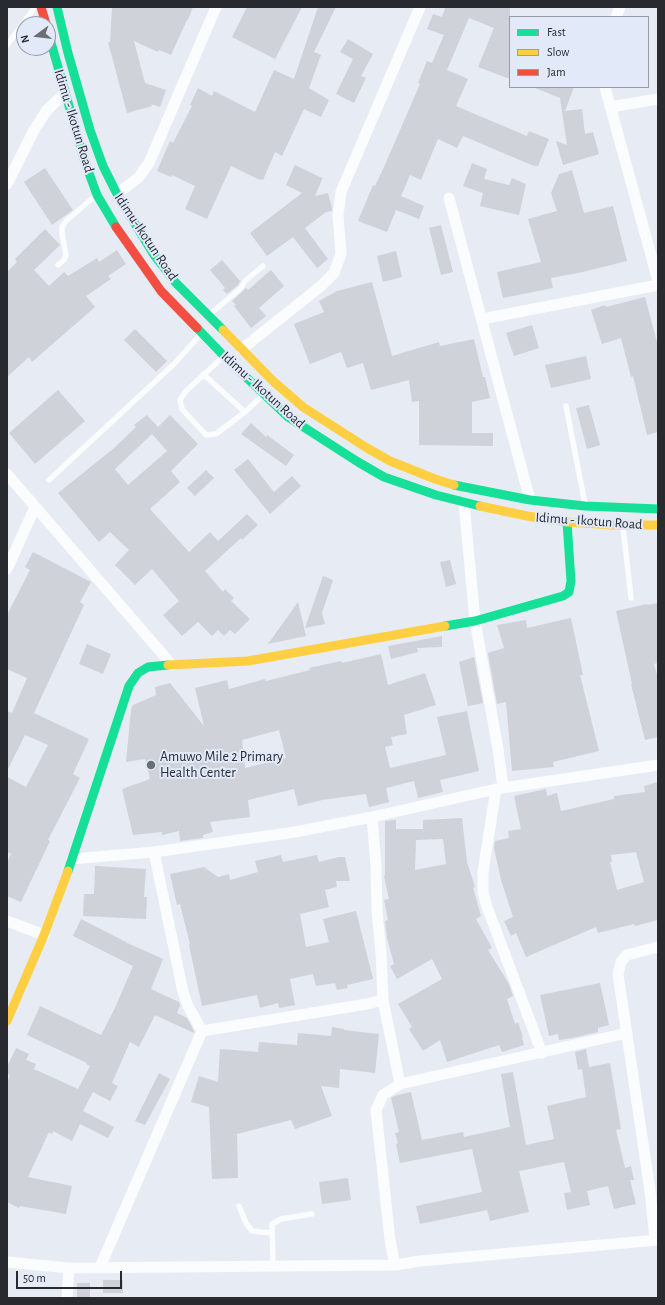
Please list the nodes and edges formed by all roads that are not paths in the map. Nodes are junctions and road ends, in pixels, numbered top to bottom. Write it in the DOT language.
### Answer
graph roads {
  1 [pos="35,7"];
  2 [pos="57,7"];
  3 [pos="216,7"];
  4 [pos="420,7"];
  5 [pos="7,45"];
  6 [pos="54,56"];
  7 [pos="605,88"];
  8 [pos="64,93"];
  9 [pos="658,99"];
  10 [pos="610,107"];
  11 [pos="7,184"];
  12 [pos="97,194"];
  13 [pos="117,194"];
  14 [pos="449,198"];
  15 [pos="58,265"];
  16 [pos="263,266"];
  17 [pos="658,281"];
  18 [pos="658,285"];
  19 [pos="208,316"];
  20 [pos="482,319"];
  21 [pos="202,333"];
  22 [pos="226,334"];
  23 [pos="214,345"];
  24 [pos="242,349"];
  25 [pos="224,356"];
  26 [pos="203,374"];
  27 [pos="264,394"];
  28 [pos="566,406"];
  29 [pos="245,412"];
  30 [pos="7,474"];
  31 [pos="49,480"];
  32 [pos="530,500"];
  33 [pos="464,503"];
  34 [pos="585,506"];
  35 [pos="35,507"];
  36 [pos="658,509"];
  37 [pos="567,522"];
  38 [pos="623,525"];
  39 [pos="658,525"];
  40 [pos="7,569"];
  41 [pos="631,598"];
  42 [pos="475,621"];
  43 [pos="172,665"];
  44 [pos="658,765"];
  45 [pos="500,788"];
  46 [pos="372,817"];
  47 [pos="154,852"];
  48 [pos="72,859"];
  49 [pos="7,921"];
  50 [pos="44,935"];
  51 [pos="658,947"];
  52 [pos="382,1000"];
  53 [pos="7,1021"];
  54 [pos="202,1031"];
  55 [pos="627,1033"];
  56 [pos="542,1053"];
  57 [pos="400,1084"];
  58 [pos="238,1206"];
  59 [pos="312,1214"];
  60 [pos="272,1233"];
  61 [pos="656,1240"];
  62 [pos="7,1262"];
  63 [pos="395,1265"];
  64 [pos="272,1266"];
  65 [pos="100,1267"];
  66 [pos="69,1268"];
  67 [pos="67,1298"];
  1 -- 5 [label="lane"];
  2 -- 13 [label="main road, Idimu-Ikotun Road"];
  3 -- 13 [label="street"];
  4 -- 24 [label="street"];
  6 -- 8 [label="main road, Idimu - Ikotun Road"];
  7 -- 10 [label="street"];
  8 -- 11 [label="street"];
  8 -- 12 [label="main road, Idimu - Ikotun Road"];
  9 -- 10 [label="street"];
  10 -- 17 [label="street"];
  12 -- 15 [label="lane"];
  12 -- 21 [label="main road, Idimu - Ikotun Road"];
  13 -- 19 [label="main road, Idimu-Ikotun Road"];
  14 -- 20 [label="street"];
  16 -- 19 [label="lane"];
  18 -- 20 [label="street"];
  19 -- 22 [label="main road, Idimu-Ikotun Road"];
  20 -- 32 [label="street"];
  21 -- 23 [label="main road, Idimu - Ikotun Road"];
  21 -- 31 [label="lane"];
  22 -- 23 [label="main road"];
  22 -- 24 [label="main road, Idimu-Ikotun Road"];
  23 -- 25 [label="main road, Idimu - Ikotun Road"];
  24 -- 32 [label="main road, Idimu-Ikotun Road"];
  25 -- 26 [label="lane"];
  25 -- 27 [label="main road, Idimu - Ikotun Road"];
  26 -- 29 [label="lane"];
  26 -- 29 [label="lane"];
  27 -- 29 [label="lane"];
  27 -- 33 [label="main road, Idimu - Ikotun Road"];
  28 -- 34 [label="lane"];
  30 -- 35 [label="street"];
  32 -- 34 [label="main road, Idimu-Ikotun Road"];
  33 -- 37 [label="main road, Idimu - Ikotun Road"];
  33 -- 42 [label="street"];
  34 -- 36 [label="main road, Idimu-Ikotun Road"];
  35 -- 40 [label="street"];
  35 -- 43 [label="street"];
  37 -- 38 [label="main road, Idimu - Ikotun Road"];
  37 -- 42 [label="main road"];
  38 -- 39 [label="main road, Idimu - Ikotun Road"];
  38 -- 41 [label="lane"];
  42 -- 43 [label="main road"];
  42 -- 45 [label="street"];
  43 -- 48 [label="main road"];
  44 -- 45 [label="street"];
  45 -- 46 [label="street"];
  45 -- 56 [label="street"];
  46 -- 47 [label="street"];
  46 -- 52 [label="street"];
  47 -- 48 [label="street"];
  47 -- 54 [label="street"];
  48 -- 50 [label="main road"];
  49 -- 50 [label="street"];
  50 -- 53 [label="main road"];
  51 -- 55 [label="street"];
  52 -- 54 [label="street"];
  52 -- 57 [label="street"];
  54 -- 65 [label="street"];
  55 -- 56 [label="street"];
  55 -- 61 [label="street"];
  56 -- 57 [label="street"];
  57 -- 63 [label="street"];
  58 -- 60 [label="lane"];
  59 -- 60 [label="lane"];
  60 -- 64 [label="lane"];
  61 -- 63 [label="street"];
  62 -- 66 [label="street"];
  63 -- 64 [label="street"];
  64 -- 65 [label="street"];
  65 -- 66 [label="street"];
  66 -- 67 [label="street"];
}
